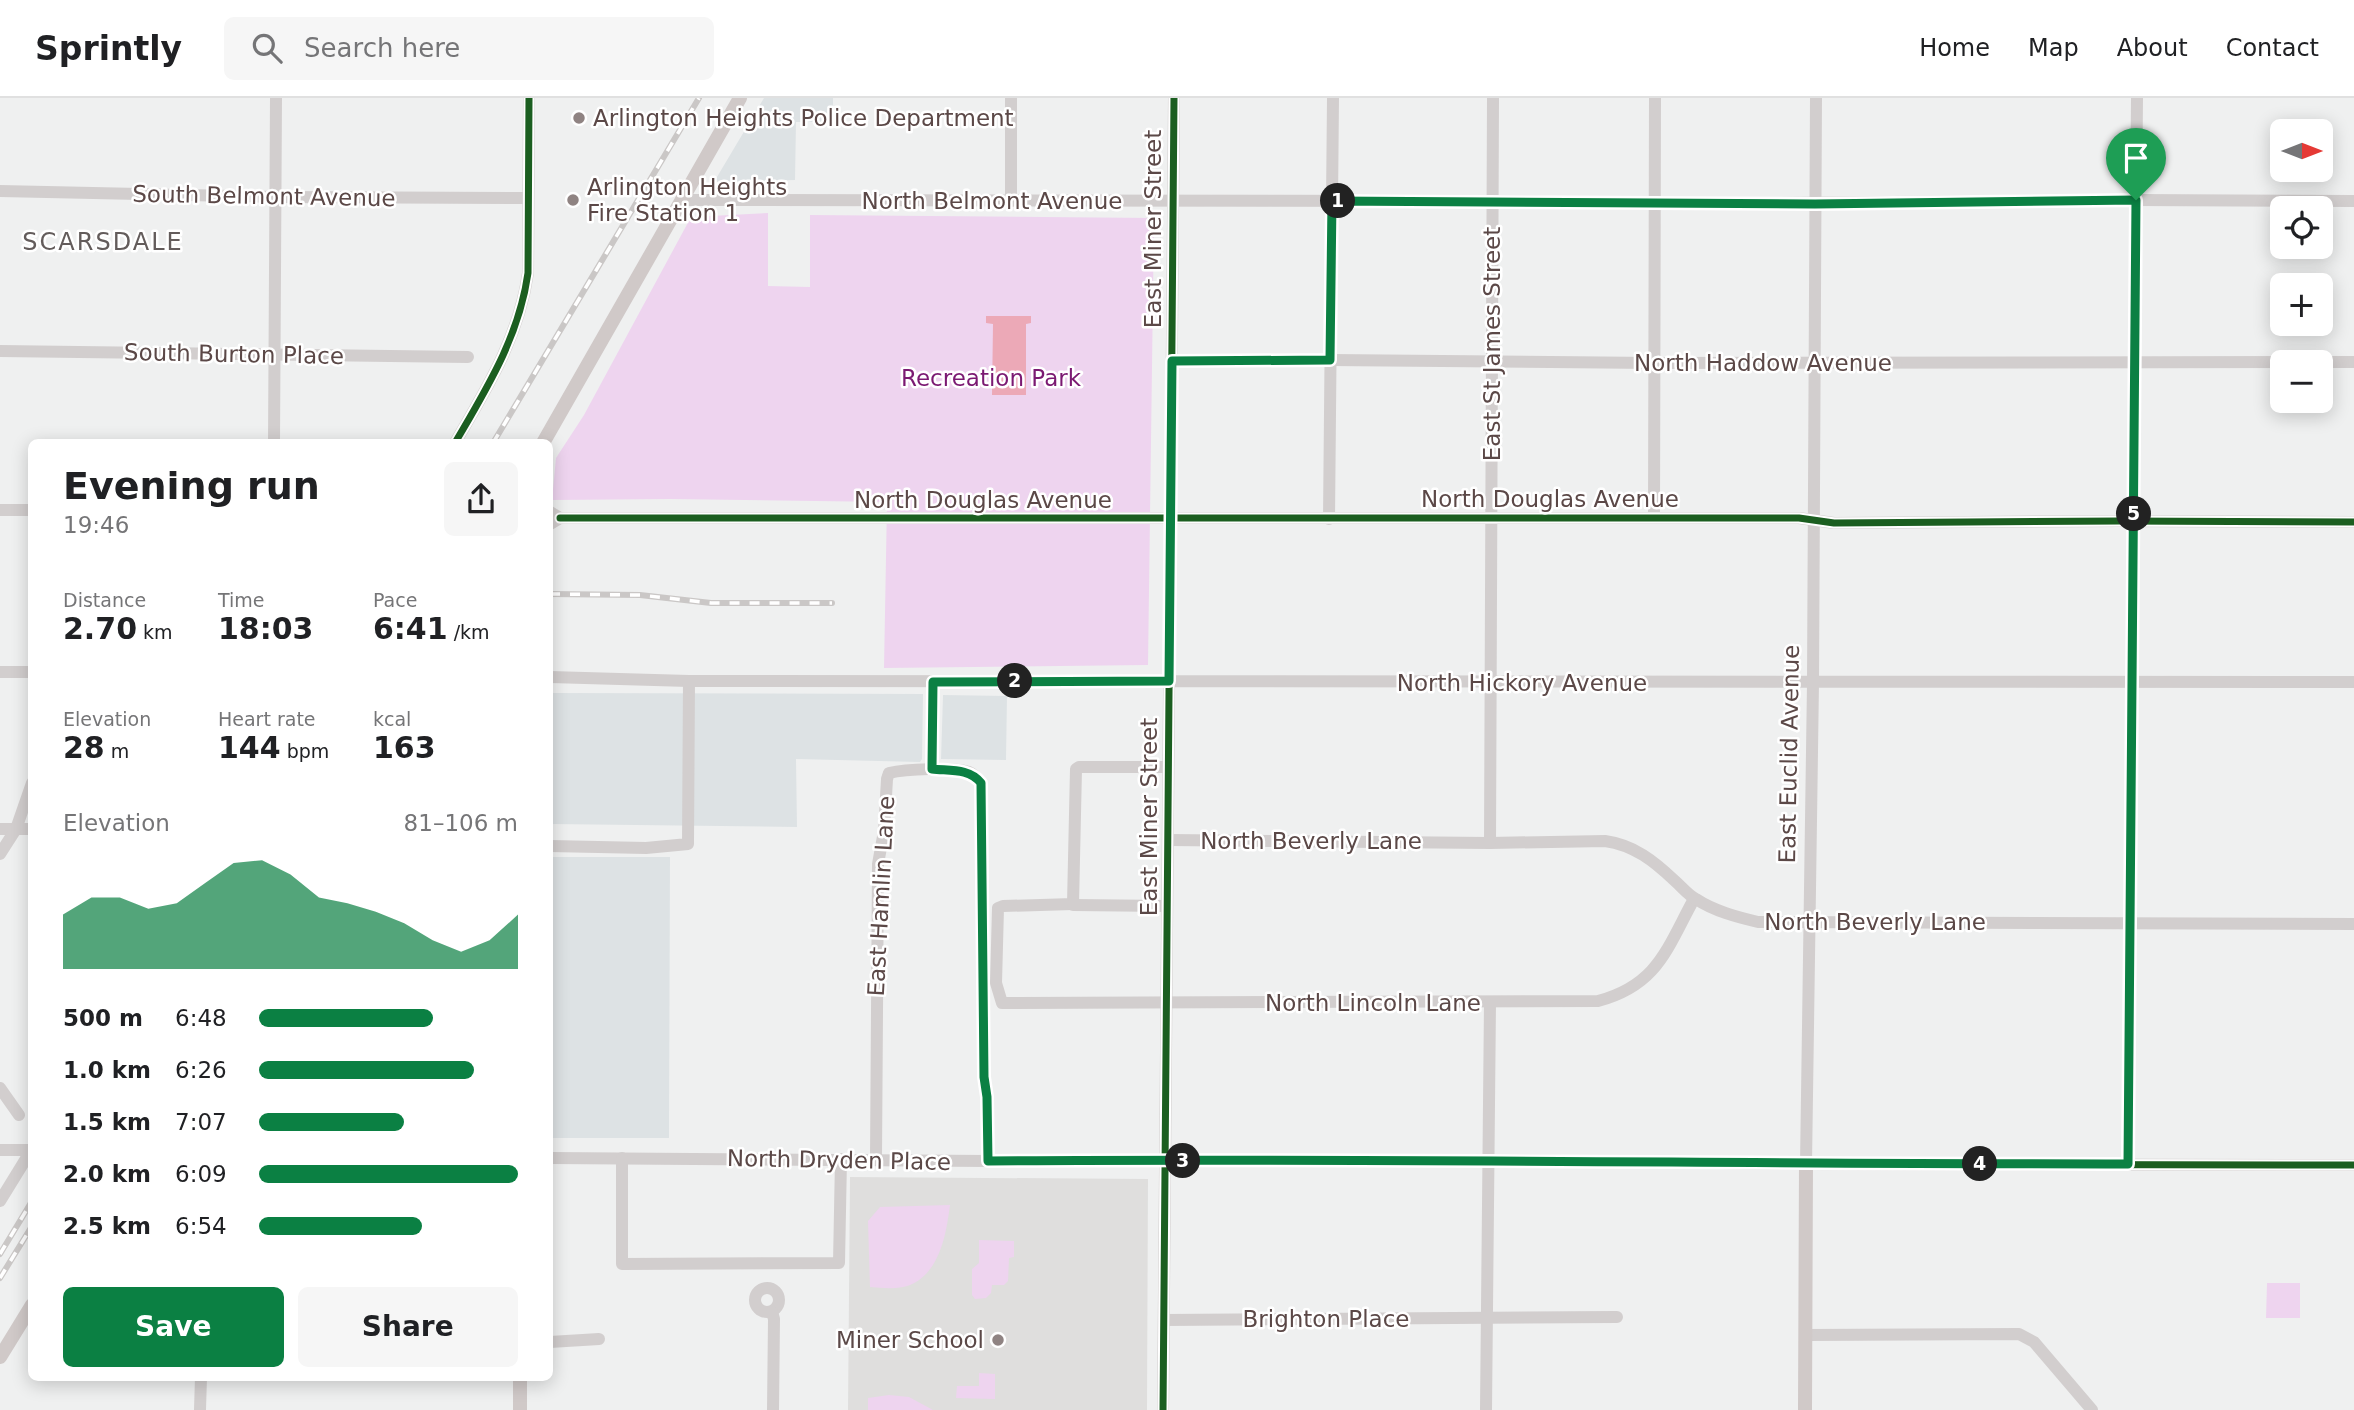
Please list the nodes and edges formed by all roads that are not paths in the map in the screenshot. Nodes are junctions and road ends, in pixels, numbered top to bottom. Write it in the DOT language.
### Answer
graph roads {
  1 [pos="276,98"];
  2 [pos="529,98"];
  3 [pos="740,98"];
  4 [pos="1011,98"];
  5 [pos="1174,98"];
  6 [pos="1333,98"];
  7 [pos="1493,98"];
  8 [pos="1655,98"];
  9 [pos="1816,98"];
  10 [pos="2137,98"];
  11 [pos="0,191"];
  12 [pos="275,197"];
  13 [pos="528,198"];
  14 [pos="683,200"];
  15 [pos="2136,200"];
  16 [pos="1011,201"];
  17 [pos="1332,201"];
  18 [pos="1493,201"];
  19 [pos="2354,201"];
  20 [pos="1173,202"];
  21 [pos="1655,204"];
  22 [pos="1815,204"];
  23 [pos="0,351"];
  24 [pos="274,354"];
  25 [pos="468,357"];
  26 [pos="1330,360"];
  27 [pos="1172,361"];
  28 [pos="1492,361"];
  29 [pos="2135,362"];
  30 [pos="2354,362"];
  31 [pos="1654,363"];
  32 [pos="1814,363"];
  33 [pos="274,439"];
  34 [pos="457,439"];
  35 [pos="545,439"];
  36 [pos="0,510"];
  37 [pos="28,510"];
  38 [pos="553,518"];
  39 [pos="1654,518"];
  40 [pos="1170,519"];
  41 [pos="1329,519"];
  42 [pos="1492,519"];
  43 [pos="1814,520"];
  44 [pos="2134,521"];
  45 [pos="2354,522"];
  46 [pos="0,672"];
  47 [pos="28,672"];
  48 [pos="553,677"];
  49 [pos="690,681"];
  50 [pos="1169,681"];
  51 [pos="2132,681"];
  52 [pos="933,682"];
  53 [pos="2354,682"];
  54 [pos="1491,683"];
  55 [pos="1813,683"];
  56 [pos="1168,767"];
  57 [pos="932,769"];
  58 [pos="28,794"];
  59 [pos="0,829"];
  60 [pos="16,829"];
  61 [pos="28,829"];
  62 [pos="1168,840"];
  63 [pos="1490,843"];
  64 [pos="553,846"];
  65 [pos="0,853"];
  66 [pos="1694,899"];
  67 [pos="1073,905"];
  68 [pos="1167,906"];
  69 [pos="1810,921"];
  70 [pos="2130,924"];
  71 [pos="2354,924"];
  72 [pos="1490,1002"];
  73 [pos="1166,1004"];
  74 [pos="0,1088"];
  75 [pos="19,1115"];
  76 [pos="28,1149"];
  77 [pos="0,1150"];
  78 [pos="28,1154"];
  79 [pos="553,1158"];
  80 [pos="622,1158"];
  81 [pos="841,1159"];
  82 [pos="876,1159"];
  83 [pos="1489,1160"];
  84 [pos="988,1161"];
  85 [pos="1165,1161"];
  86 [pos="1806,1164"];
  87 [pos="2128,1164"];
  88 [pos="2354,1165"];
  89 [pos="0,1202"];
  90 [pos="28,1312"];
  91 [pos="772,1312"];
  92 [pos="1617,1317"];
  93 [pos="1487,1318"];
  94 [pos="1164,1320"];
  95 [pos="1806,1335"];
  96 [pos="598,1339"];
  97 [pos="553,1342"];
  98 [pos="0,1357"];
  99 [pos="201,1381"];
  100 [pos="520,1381"];
  101 [pos="200,1410"];
  102 [pos="520,1410"];
  103 [pos="774,1410"];
  104 [pos="1163,1410"];
  105 [pos="1486,1410"];
  106 [pos="1805,1410"];
  107 [pos="2092,1410"];
  1 -- 12 [label="street"];
  2 -- 13 [label="street"];
  3 -- 14 [label="main road"];
  4 -- 16 [label="street"];
  5 -- 20 [label="street, East Miner Street"];
  6 -- 17 [label="street"];
  7 -- 18 [label="street, East St James Street"];
  8 -- 21 [label="street"];
  9 -- 22 [label="street, East Euclid Avenue"];
  10 -- 15 [label="street"];
  11 -- 12 [label="street, South Belmont Avenue"];
  12 -- 13 [label="street, South Belmont Avenue"];
  12 -- 24 [label="street"];
  13 -- 34 [label="street"];
  14 -- 16 [label="street, North Belmont Avenue"];
  14 -- 35 [label="main road"];
  15 -- 19 [label="street, North Belmont Avenue"];
  15 -- 22 [label="street, North Belmont Avenue"];
  15 -- 29 [label="street"];
  16 -- 20 [label="street, North Belmont Avenue"];
  17 -- 18 [label="street, North Belmont Avenue"];
  17 -- 20 [label="street, North Belmont Avenue"];
  17 -- 26 [label="street"];
  18 -- 21 [label="street, North Belmont Avenue"];
  18 -- 28 [label="street, East St James Street"];
  20 -- 27 [label="street, East Miner Street"];
  21 -- 22 [label="street, North Belmont Avenue"];
  21 -- 31 [label="street"];
  22 -- 32 [label="street, East Euclid Avenue"];
  23 -- 24 [label="street, South Burton Place"];
  24 -- 25 [label="street, South Burton Place"];
  24 -- 33 [label="street"];
  26 -- 27 [label="street, North Haddow Avenue"];
  26 -- 28 [label="street, North Haddow Avenue"];
  26 -- 41 [label="street"];
  27 -- 40 [label="street, East Miner Street"];
  28 -- 31 [label="street, North Haddow Avenue"];
  28 -- 42 [label="street, East St James Street"];
  29 -- 30 [label="street, North Haddow Avenue"];
  29 -- 32 [label="street, North Haddow Avenue"];
  29 -- 44 [label="street"];
  31 -- 32 [label="street, North Haddow Avenue"];
  31 -- 39 [label="street"];
  32 -- 43 [label="street, East Euclid Avenue"];
  36 -- 37 [label="street"];
  38 -- 40 [label="street, North Douglas Avenue"];
  39 -- 42 [label="street, North Douglas Avenue"];
  39 -- 43 [label="street, North Douglas Avenue"];
  40 -- 41 [label="street, North Douglas Avenue"];
  40 -- 50 [label="street, East Miner Street"];
  41 -- 42 [label="street, North Douglas Avenue"];
  42 -- 54 [label="street, East St James Street"];
  43 -- 44 [label="street, North Douglas Avenue"];
  43 -- 55 [label="street, East Euclid Avenue"];
  44 -- 45 [label="street, North Douglas Avenue"];
  44 -- 51 [label="street"];
  46 -- 47 [label="street"];
  48 -- 49 [label="street, North Hickory Avenue"];
  49 -- 52 [label="street, North Hickory Avenue"];
  49 -- 64 [label="street"];
  50 -- 52 [label="street, North Hickory Avenue"];
  50 -- 54 [label="street, North Hickory Avenue"];
  50 -- 56 [label="street, East Miner Street"];
  51 -- 53 [label="street, North Hickory Avenue"];
  51 -- 55 [label="street, North Hickory Avenue"];
  51 -- 70 [label="street"];
  52 -- 57 [label="street"];
  54 -- 55 [label="street, North Hickory Avenue"];
  54 -- 63 [label="street, East St James Street"];
  55 -- 69 [label="street, East Euclid Avenue"];
  56 -- 62 [label="street, East Miner Street"];
  56 -- 67 [label="street"];
  57 -- 82 [label="street, East Hamlin Lane"];
  57 -- 84 [label="street, East Hamlin Lane"];
  58 -- 60 [label="street"];
  59 -- 60 [label="street"];
  60 -- 61 [label="street"];
  60 -- 65 [label="street"];
  62 -- 63 [label="street, North Beverly Lane"];
  62 -- 68 [label="street, East Miner Street"];
  63 -- 66 [label="street, North Beverly Lane"];
  66 -- 69 [label="street, North Beverly Lane"];
  66 -- 72 [label="street, North Lincoln Lane"];
  67 -- 68 [label="street"];
  67 -- 73 [label="street, North Lincoln Lane"];
  68 -- 73 [label="street, East Miner Street"];
  69 -- 70 [label="street, North Beverly Lane"];
  69 -- 86 [label="street, East Euclid Avenue"];
  70 -- 71 [label="street, North Beverly Lane"];
  70 -- 87 [label="street"];
  72 -- 73 [label="street, North Lincoln Lane"];
  72 -- 83 [label="street"];
  73 -- 85 [label="street, East Miner Street"];
  74 -- 75 [label="street"];
  76 -- 77 [label="street"];
  78 -- 89 [label="street"];
  79 -- 80 [label="street, North Dryden Place"];
  80 -- 81 [label="street, North Dryden Place"];
  80 -- 81 [label="street"];
  81 -- 82 [label="street, North Dryden Place"];
  82 -- 84 [label="street, North Dryden Place"];
  83 -- 85 [label="street, North Dryden Place"];
  83 -- 86 [label="street, North Dryden Place"];
  83 -- 93 [label="street"];
  84 -- 85 [label="street, North Dryden Place"];
  85 -- 94 [label="street, East Miner Street"];
  86 -- 87 [label="street, North Dryden Place"];
  86 -- 95 [label="main road, East Euclid Avenue"];
  87 -- 88 [label="street, North Dryden Place"];
  90 -- 98 [label="main road"];
  91 -- 103 [label="street"];
  92 -- 93 [label="street, Brighton Place"];
  93 -- 94 [label="street, Brighton Place"];
  93 -- 105 [label="street"];
  94 -- 104 [label="street, East Miner Street"];
  95 -- 106 [label="main road, East Euclid Avenue"];
  95 -- 107 [label="street"];
  96 -- 97 [label="street"];
  99 -- 101 [label="street"];
  100 -- 102 [label="main road"];
}
